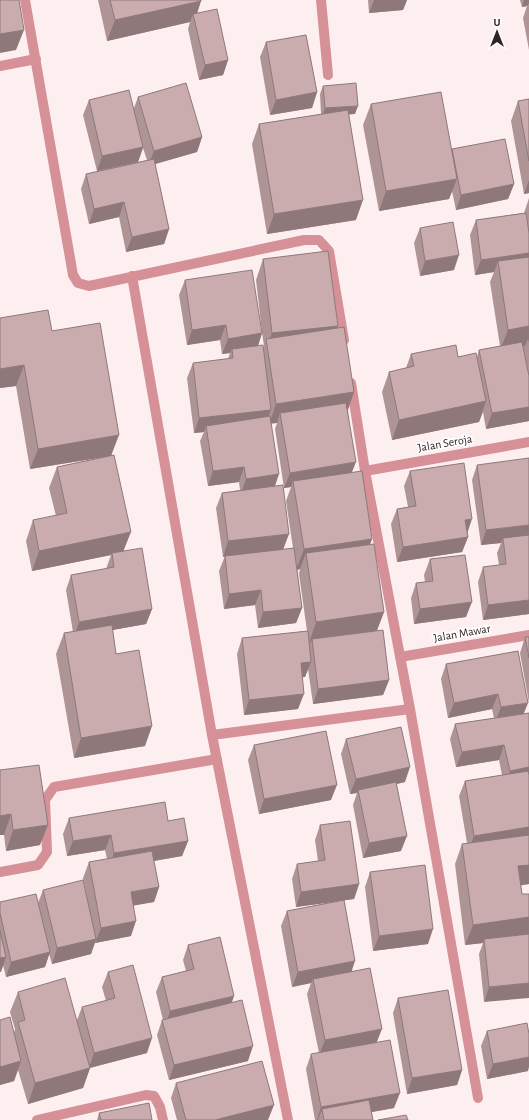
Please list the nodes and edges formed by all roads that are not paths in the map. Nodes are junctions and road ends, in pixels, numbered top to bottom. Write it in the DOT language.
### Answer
graph roads {
  1 [pos="25,0"];
  2 [pos="321,0"];
  3 [pos="36,59"];
  4 [pos="0,66"];
  5 [pos="328,75"];
  6 [pos="132,276"];
  7 [pos="346,353"];
  8 [pos="350,376"];
  9 [pos="529,442"];
  10 [pos="365,471"];
  11 [pos="529,635"];
  12 [pos="400,657"];
  13 [pos="410,709"];
  14 [pos="212,735"];
  15 [pos="217,759"];
  16 [pos="0,872"];
  17 [pos="478,1098"];
  18 [pos="37,1120"];
  19 [pos="163,1120"];
  20 [pos="288,1120"];
  1 -- 3 [label="street"];
  2 -- 5 [label="street"];
  3 -- 4 [label="street"];
  3 -- 6 [label="street"];
  6 -- 7 [label="street"];
  6 -- 14 [label="street"];
  8 -- 10 [label="street"];
  9 -- 10 [label="street, Jalan Seroja"];
  10 -- 12 [label="street"];
  11 -- 12 [label="street, Jalan Mawar"];
  12 -- 13 [label="street"];
  13 -- 14 [label="street"];
  13 -- 17 [label="street"];
  14 -- 15 [label="street"];
  15 -- 16 [label="street"];
  15 -- 20 [label="street"];
  18 -- 19 [label="street"];
}
